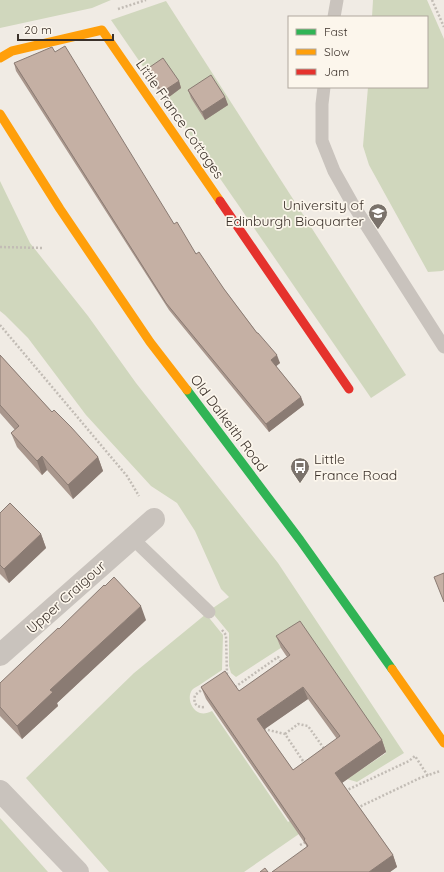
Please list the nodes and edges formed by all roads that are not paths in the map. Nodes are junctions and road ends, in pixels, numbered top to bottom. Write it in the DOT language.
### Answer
graph roads {
  1 [pos="337,0"];
  2 [pos="334,16"];
  3 [pos="0,58"];
  4 [pos="324,88"];
  5 [pos="0,114"];
  6 [pos="444,347"];
  7 [pos="349,389"];
  8 [pos="154,519"];
  9 [pos="132,538"];
  10 [pos="209,612"];
  11 [pos="0,655"];
  12 [pos="444,743"];
  13 [pos="0,791"];
  14 [pos="78,872"];
  1 -- 2 [label="lane"];
  3 -- 7 [label="main road, Little France Cottages"];
  4 -- 6 [label="lane"];
  5 -- 12 [label="main road, Old Dalkeith Road"];
  8 -- 9 [label="street, Upper Craigour"];
  9 -- 10 [label="lane"];
  9 -- 11 [label="street, Upper Craigour"];
  13 -- 14 [label="street"];
}
